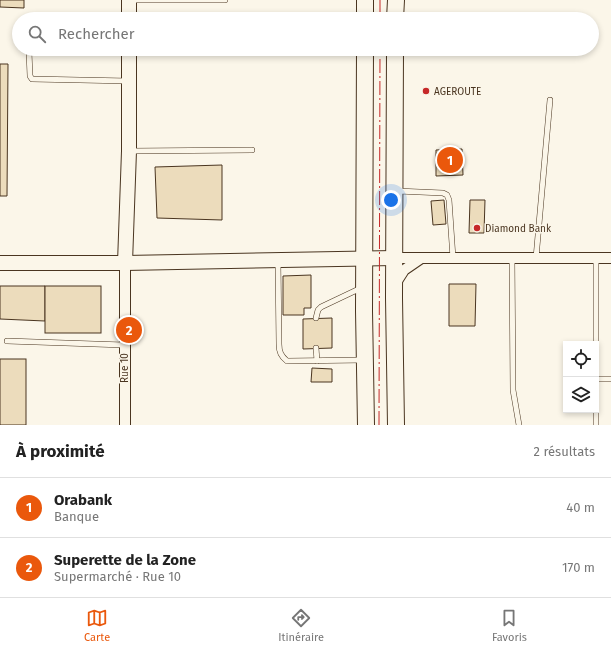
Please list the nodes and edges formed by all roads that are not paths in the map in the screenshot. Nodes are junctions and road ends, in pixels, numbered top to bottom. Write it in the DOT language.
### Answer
graph roads {
  1 [pos="129,0"];
  2 [pos="225,0"];
  3 [pos="365,0"];
  4 [pos="396,0"];
  5 [pos="129,12"];
  6 [pos="365,12"];
  7 [pos="395,12"];
  8 [pos="28,56"];
  9 [pos="129,56"];
  10 [pos="364,56"];
  11 [pos="395,56"];
  12 [pos="129,81"];
  13 [pos="550,100"];
  14 [pos="252,150"];
  15 [pos="129,151"];
  16 [pos="394,191"];
  17 [pos="364,258"];
  18 [pos="394,258"];
  19 [pos="421,258"];
  20 [pos="453,258"];
  21 [pos="512,258"];
  22 [pos="536,258"];
  23 [pos="596,258"];
  24 [pos="611,258"];
  25 [pos="278,260"];
  26 [pos="0,263"];
  27 [pos="125,263"];
  28 [pos="364,286"];
  29 [pos="394,286"];
  30 [pos="316,318"];
  31 [pos="7,341"];
  32 [pos="596,341"];
  33 [pos="124,345"];
  34 [pos="316,348"];
  35 [pos="364,360"];
  36 [pos="317,361"];
  37 [pos="599,379"];
  38 [pos="611,379"];
  39 [pos="596,413"];
  40 [pos="125,425"];
  41 [pos="366,425"];
  42 [pos="396,425"];
  43 [pos="519,425"];
  44 [pos="596,425"];
  1 -- 2 [label="lane"];
  1 -- 5 [label="street"];
  3 -- 6 [label="main road"];
  4 -- 7 [label="main road"];
  8 -- 12 [label="lane"];
  9 -- 12 [label="street"];
  10 -- 17 [label="main road"];
  11 -- 16 [label="main road"];
  12 -- 15 [label="street"];
  13 -- 22 [label="lane"];
  14 -- 15 [label="lane"];
  15 -- 27 [label="street"];
  16 -- 18 [label="main road"];
  16 -- 20 [label="lane"];
  17 -- 18 [label="street"];
  17 -- 25 [label="street"];
  17 -- 28 [label="main road"];
  18 -- 19 [label="street"];
  18 -- 29 [label="main road"];
  19 -- 20 [label="street"];
  19 -- 29 [label="street"];
  20 -- 21 [label="street"];
  21 -- 22 [label="street"];
  21 -- 43 [label="lane"];
  22 -- 23 [label="street"];
  23 -- 24 [label="street"];
  23 -- 32 [label="lane"];
  25 -- 27 [label="street"];
  25 -- 36 [label="lane"];
  26 -- 27 [label="street"];
  27 -- 33 [label="street, Rue 10"];
  28 -- 30 [label="lane"];
  28 -- 35 [label="main road"];
  29 -- 42 [label="main road"];
  31 -- 33 [label="lane"];
  33 -- 40 [label="street, Rue 10"];
  34 -- 36 [label="lane"];
  35 -- 36 [label="lane"];
  35 -- 41 [label="main road"];
  37 -- 38 [label="lane"];
  39 -- 44 [label="lane"];
}
